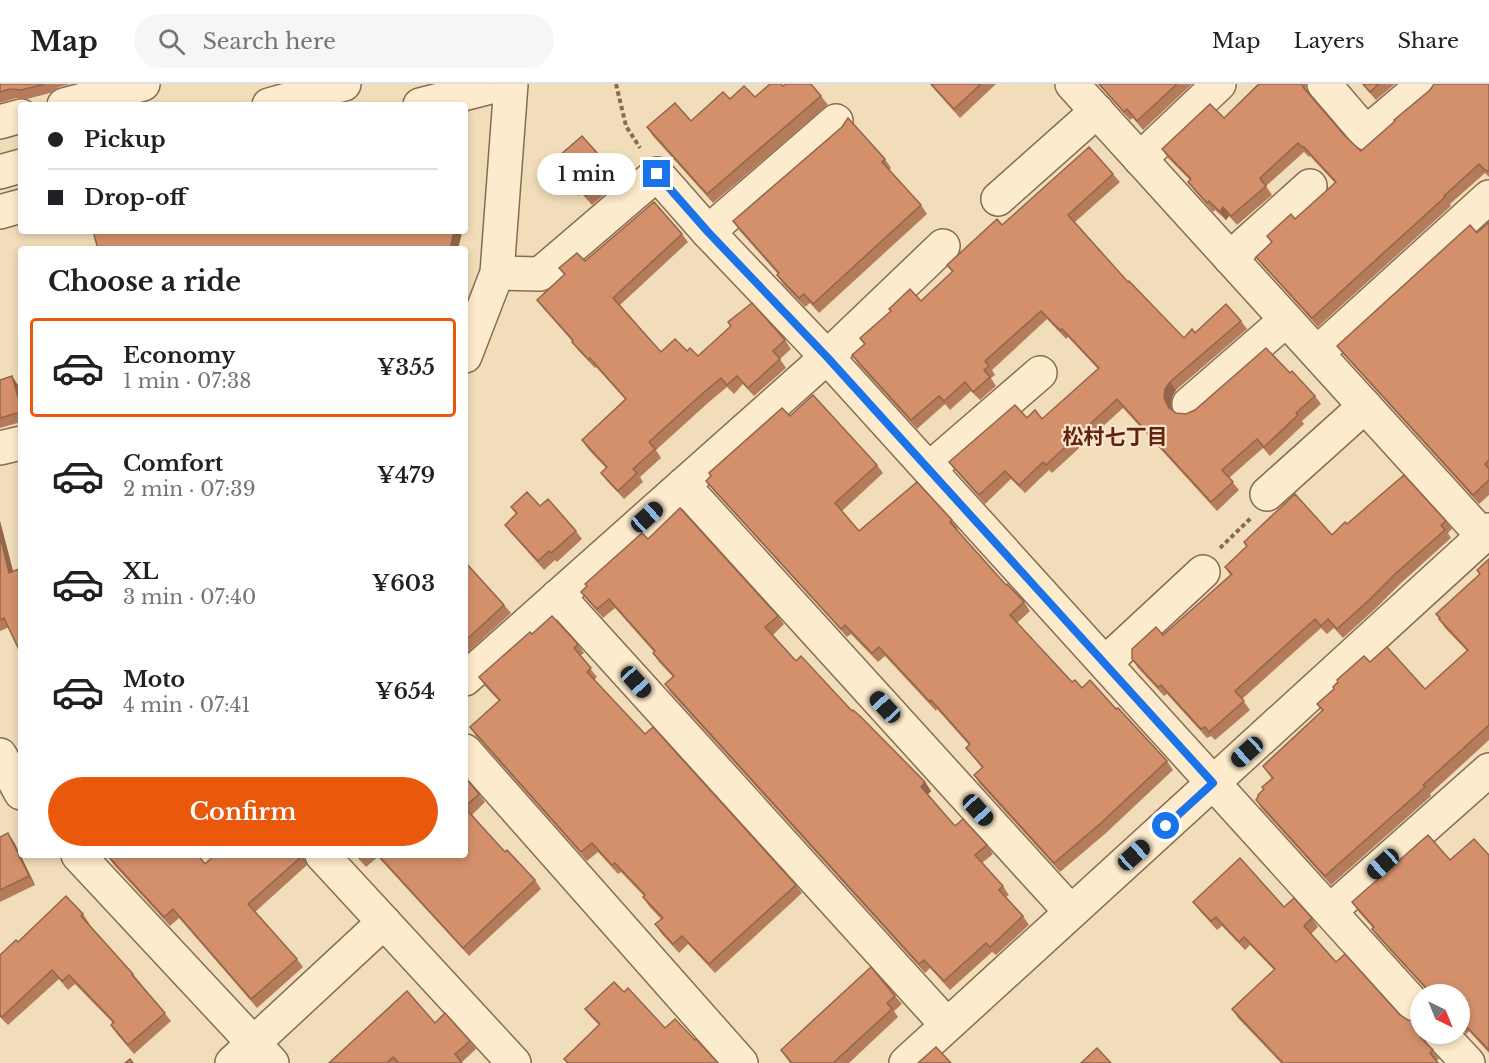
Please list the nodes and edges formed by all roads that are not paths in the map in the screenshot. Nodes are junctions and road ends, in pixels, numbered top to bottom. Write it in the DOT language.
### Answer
graph roads {
  1 [pos="143,84"];
  2 [pos="344,84"];
  3 [pos="502,84"];
  4 [pos="510,84"];
  5 [pos="1072,84"];
  6 [pos="1219,84"];
  7 [pos="1324,84"];
  8 [pos="1424,84"];
  9 [pos="75,102"];
  10 [pos="280,102"];
  11 [pos="432,102"];
  12 [pos="1097,111"];
  13 [pos="18,117"];
  14 [pos="836,121"];
  15 [pos="0,122"];
  16 [pos="1140,159"];
  17 [pos="18,167"];
  18 [pos="0,172"];
  19 [pos="1310,186"];
  20 [pos="1489,197"];
  21 [pos="998,199"];
  22 [pos="18,207"];
  23 [pos="0,212"];
  24 [pos="708,232"];
  25 [pos="943,246"];
  26 [pos="1230,258"];
  27 [pos="497,273"];
  28 [pos="1286,320"];
  29 [pos="471,327"];
  30 [pos="1317,353"];
  31 [pos="827,357"];
  32 [pos="1040,373"];
  33 [pos="1189,404"];
  34 [pos="1365,406"];
  35 [pos="18,444"];
  36 [pos="0,448"];
  37 [pos="929,469"];
  38 [pos="683,485"];
  39 [pos="1267,494"];
  40 [pos="1486,533"];
  41 [pos="1203,572"];
  42 [pos="558,596"];
  43 [pos="1105,663"];
  44 [pos="468,676"];
  45 [pos="468,754"];
  46 [pos="0,755"];
  47 [pos="1489,770"];
  48 [pos="1213,783"];
  49 [pos="18,788"];
  50 [pos="18,796"];
  51 [pos="0,807"];
  52 [pos="81,858"];
  53 [pos="325,858"];
  54 [pos="1330,911"];
  55 [pos="1071,912"];
  56 [pos="384,922"];
  57 [pos="1410,1000"];
  58 [pos="947,1025"];
  59 [pos="252,1056"];
  60 [pos="514,1063"];
  61 [pos="741,1063"];
  62 [pos="906,1063"];
  1 -- 9 [label="street"];
  2 -- 10 [label="street"];
  3 -- 11 [label="street"];
  4 -- 27 [label="street"];
  5 -- 12 [label="street"];
  6 -- 16 [label="street"];
  7 -- 8 [label="street"];
  12 -- 16 [label="street"];
  12 -- 21 [label="street"];
  13 -- 15 [label="street"];
  14 -- 24 [label="street"];
  16 -- 26 [label="street"];
  17 -- 18 [label="street"];
  19 -- 26 [label="street"];
  20 -- 30 [label="street"];
  22 -- 23 [label="street"];
  24 -- 27 [label="street"];
  24 -- 31 [label="street"];
  25 -- 31 [label="street"];
  26 -- 28 [label="street"];
  27 -- 29 [label="street"];
  28 -- 30 [label="street"];
  28 -- 33 [label="street"];
  30 -- 34 [label="street"];
  31 -- 37 [label="street"];
  31 -- 38 [label="street"];
  32 -- 37 [label="street"];
  34 -- 39 [label="street"];
  34 -- 40 [label="street"];
  35 -- 36 [label="street"];
  37 -- 43 [label="street"];
  38 -- 42 [label="street"];
  38 -- 55 [label="street"];
  40 -- 48 [label="street"];
  41 -- 43 [label="street"];
  42 -- 44 [label="street"];
  42 -- 58 [label="street"];
  43 -- 48 [label="street"];
  45 -- 61 [label="street"];
  46 -- 49 [label="street"];
  47 -- 54 [label="street"];
  48 -- 54 [label="street"];
  48 -- 55 [label="street"];
  50 -- 51 [label="street"];
  52 -- 59 [label="street"];
  53 -- 56 [label="street"];
  54 -- 57 [label="street"];
  55 -- 58 [label="street"];
  56 -- 59 [label="street"];
  56 -- 60 [label="street"];
  58 -- 62 [label="street"];
}
